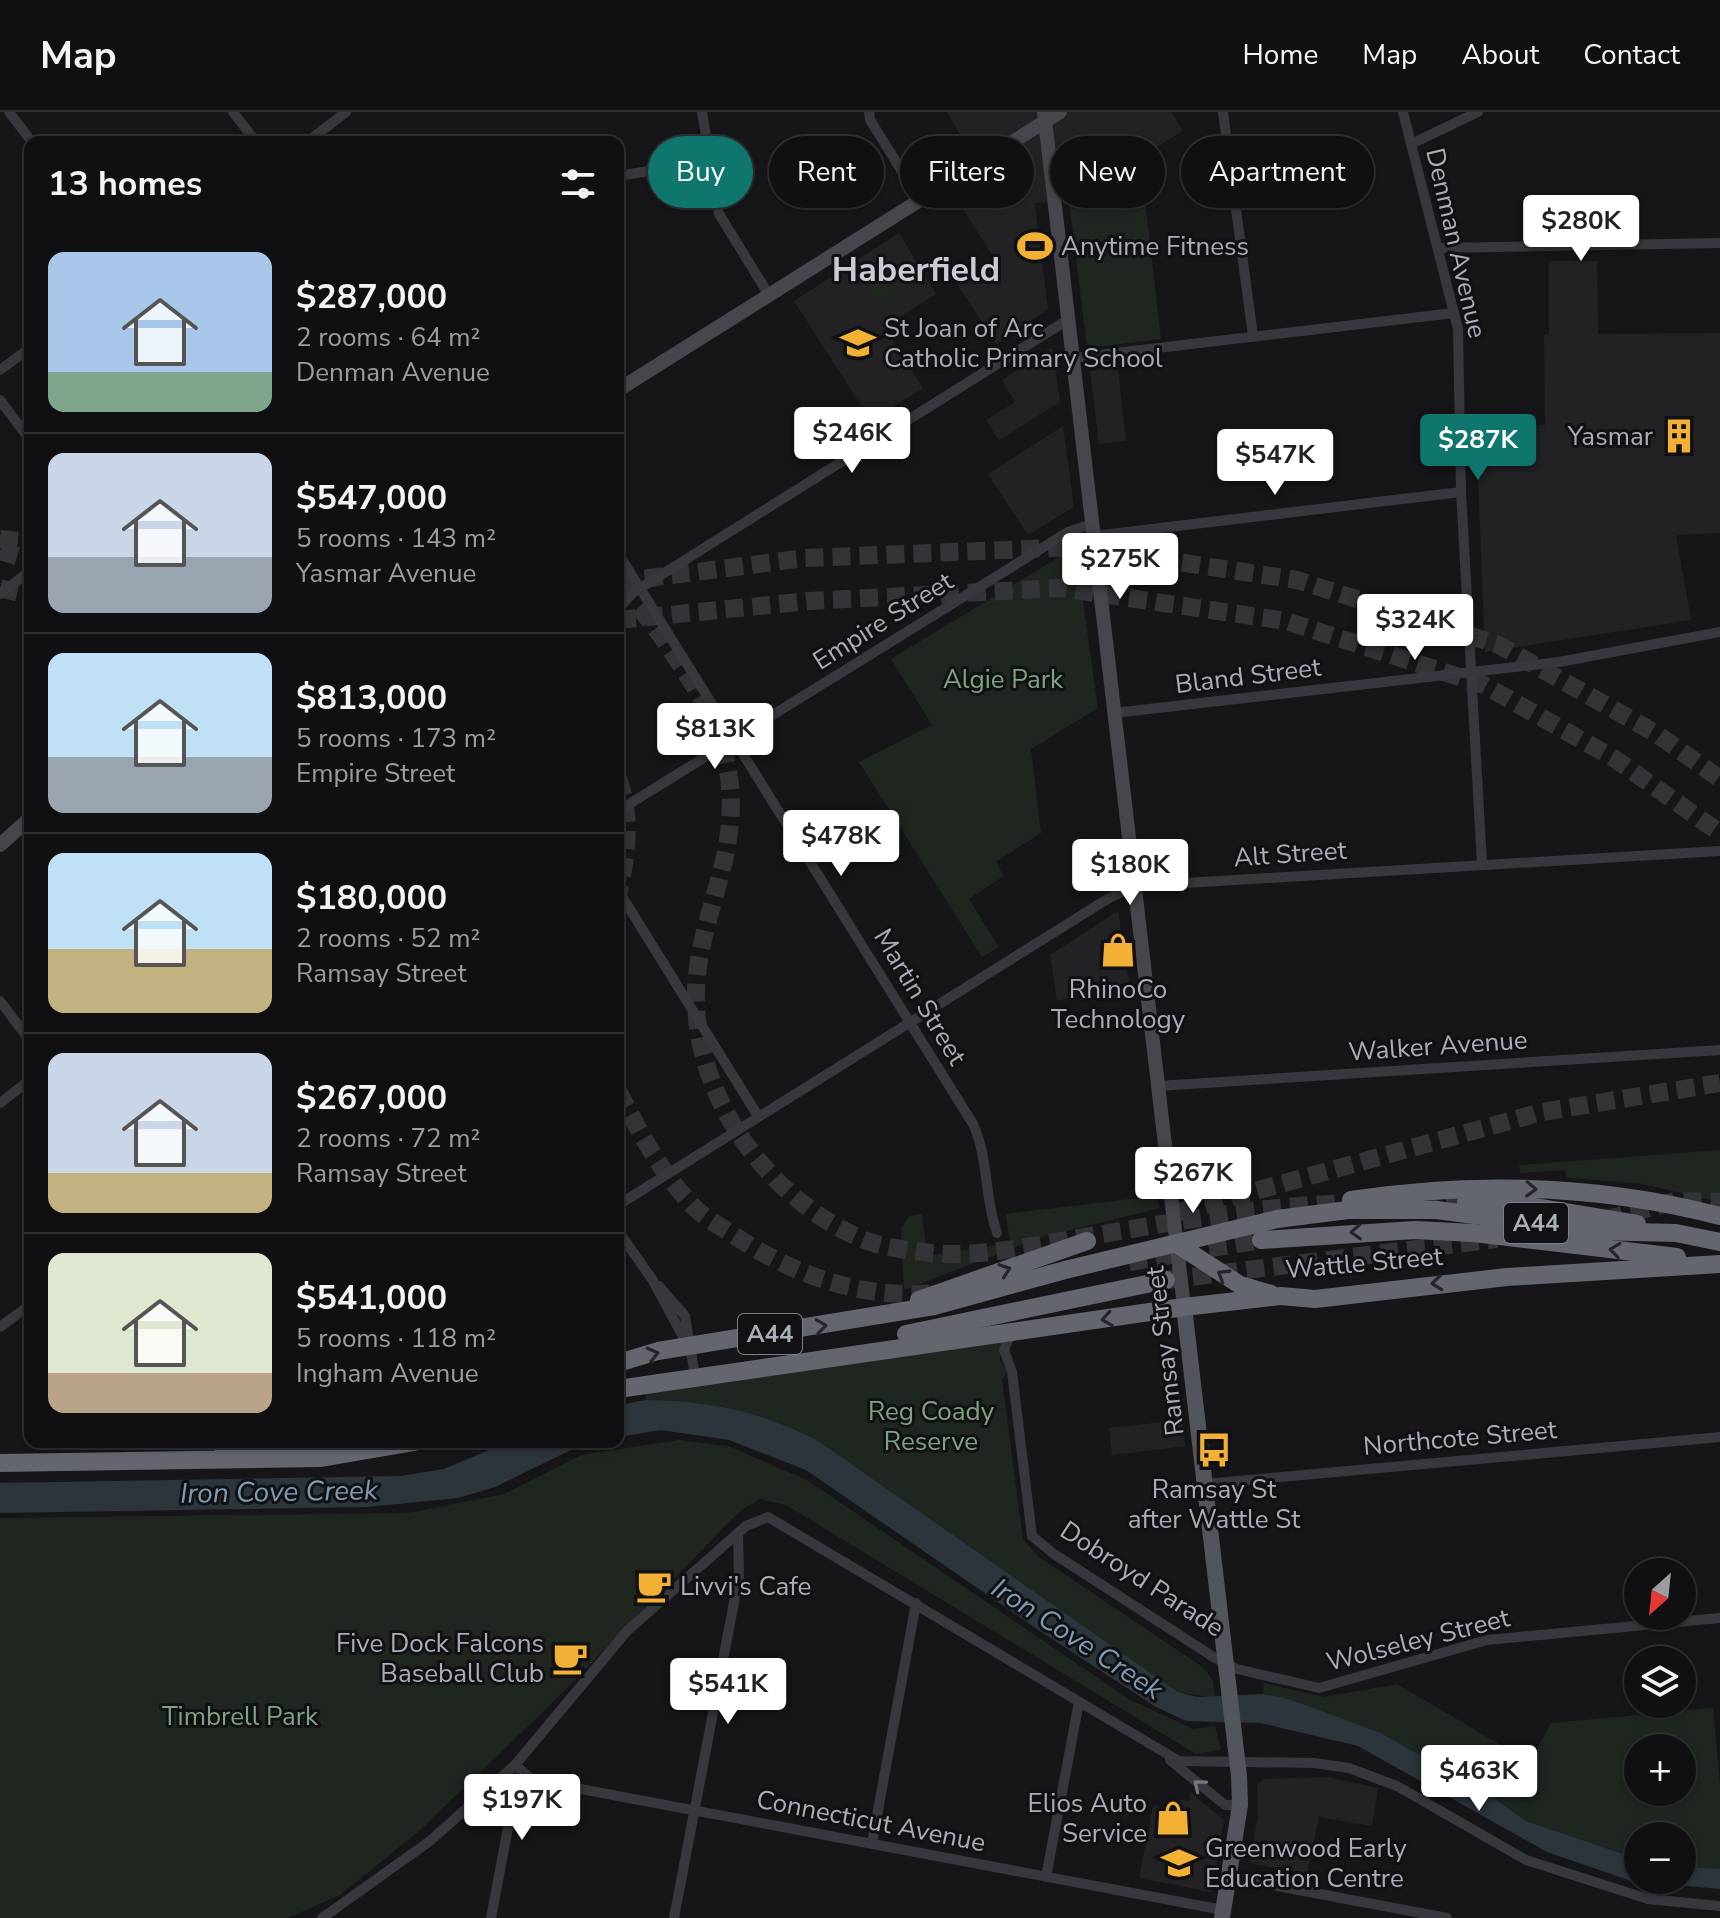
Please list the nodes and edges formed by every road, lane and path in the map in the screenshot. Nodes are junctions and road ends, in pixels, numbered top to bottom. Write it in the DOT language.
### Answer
graph roads {
  1 [pos="9,112"];
  2 [pos="233,112"];
  3 [pos="346,112"];
  4 [pos="702,112"];
  5 [pos="869,112"];
  6 [pos="1060,112"];
  7 [pos="1223,112"];
  8 [pos="1403,112"];
  9 [pos="1478,112"];
  10 [pos="1044,117"];
  11 [pos="27,136"];
  12 [pos="251,136"];
  13 [pos="315,136"];
  14 [pos="705,136"];
  15 [pos="1016,136"];
  16 [pos="1411,144"];
  17 [pos="900,168"];
  18 [pos="648,171"];
  19 [pos="624,175"];
  20 [pos="718,208"];
  21 [pos="907,208"];
  22 [pos="1720,243"];
  23 [pos="1440,248"];
  24 [pos="769,295"];
  25 [pos="1454,313"];
  26 [pos="1069,319"];
  27 [pos="1253,336"];
  28 [pos="24,352"];
  29 [pos="1073,358"];
  30 [pos="0,370"];
  31 [pos="624,386"];
  32 [pos="0,400"];
  33 [pos="24,432"];
  34 [pos="1461,492"];
  35 [pos="1093,530"];
  36 [pos="624,563"];
  37 [pos="24,576"];
  38 [pos="640,588"];
  39 [pos="0,594"];
  40 [pos="624,598"];
  41 [pos="1720,632"];
  42 [pos="1470,673"];
  43 [pos="1114,713"];
  44 [pos="734,739"];
  45 [pos="624,807"];
  46 [pos="24,823"];
  47 [pos="0,845"];
  48 [pos="1720,851"];
  49 [pos="1482,864"];
  50 [pos="1135,886"];
  51 [pos="624,900"];
  52 [pos="0,1001"];
  53 [pos="910,1022"];
  54 [pos="24,1033"];
  55 [pos="1720,1050"];
  56 [pos="24,1085"];
  57 [pos="1158,1086"];
  58 [pos="0,1103"];
  59 [pos="758,1116"];
  60 [pos="624,1201"];
  61 [pos="1466,1202"];
  62 [pos="1290,1216"];
  63 [pos="1720,1216"];
  64 [pos="997,1233"];
  65 [pos="1676,1233"];
  66 [pos="624,1239"];
  67 [pos="1261,1240"];
  68 [pos="1087,1241"];
  69 [pos="1720,1242"];
  70 [pos="1177,1244"];
  71 [pos="1720,1263"];
  72 [pos="1166,1280"];
  73 [pos="1281,1296"];
  74 [pos="1184,1307"];
  75 [pos="24,1309"];
  76 [pos="851,1321"];
  77 [pos="0,1327"];
  78 [pos="1014,1330"];
  79 [pos="692,1362"];
  80 [pos="624,1363"];
  81 [pos="624,1378"];
  82 [pos="624,1387"];
  83 [pos="1720,1437"];
  84 [pos="112,1448"];
  85 [pos="379,1448"];
  86 [pos="0,1451"];
  87 [pos="0,1463"];
  88 [pos="1205,1484"];
  89 [pos="738,1535"];
  90 [pos="916,1603"];
  91 [pos="1720,1618"];
  92 [pos="1225,1663"];
  93 [pos="1079,1702"];
  94 [pos="1163,1754"];
  95 [pos="1238,1762"];
  96 [pos="515,1765"];
  97 [pos="499,1779"];
  98 [pos="1240,1805"];
  99 [pos="694,1811"];
  100 [pos="872,1843"];
  101 [pos="1046,1877"];
  102 [pos="1230,1877"];
  103 [pos="1720,1906"];
  104 [pos="1222,1914"];
  105 [pos="337,1915"];
  106 [pos="322,1918"];
  107 [pos="491,1918"];
  108 [pos="674,1918"];
  109 [pos="1447,1918"];
  1 -- 11 [label="street"];
  2 -- 12 [label="street"];
  3 -- 13 [label="street"];
  4 -- 14 [label="street"];
  5 -- 17 [label="street"];
  6 -- 10 [label="main road"];
  7 -- 27 [label="street"];
  8 -- 16 [label="street, Denman Avenue"];
  9 -- 16 [label="street"];
  10 -- 15 [label="main road"];
  10 -- 26 [label="main road, Ramsay Street"];
  16 -- 23 [label="street, Denman Avenue"];
  18 -- 19 [label="street"];
  20 -- 24 [label="street"];
  21 -- 24 [label="main road"];
  22 -- 23 [label="street"];
  23 -- 25 [label="street, Denman Avenue"];
  24 -- 31 [label="main road"];
  25 -- 27 [label="street"];
  25 -- 34 [label="street, Denman Avenue"];
  26 -- 29 [label="main road, Ramsay Street"];
  26 -- 38 [label="street"];
  27 -- 29 [label="street"];
  28 -- 30 [label="street"];
  29 -- 35 [label="main road, Ramsay Street"];
  32 -- 33 [label="street"];
  34 -- 35 [label="street, Empire Street"];
  34 -- 42 [label="street, Denman Avenue"];
  35 -- 43 [label="main road, Ramsay Street"];
  35 -- 44 [label="street, Empire Street"];
  36 -- 38 [label="street, Martin Street"];
  37 -- 39 [label="street"];
  38 -- 40 [label="street"];
  38 -- 44 [label="street, Martin Street"];
  41 -- 42 [label="street, Bland Street"];
  42 -- 43 [label="street, Bland Street"];
  42 -- 49 [label="street, Denman Avenue"];
  43 -- 50 [label="main road, Ramsay Street"];
  44 -- 45 [label="street, Empire Street"];
  44 -- 53 [label="street, Martin Street"];
  46 -- 47 [label="main road"];
  48 -- 49 [label="street, Alt Street"];
  49 -- 50 [label="street, Alt Street"];
  50 -- 53 [label="street, Alt Street"];
  50 -- 57 [label="main road, Ramsay Street"];
  51 -- 59 [label="street"];
  52 -- 54 [label="street"];
  53 -- 59 [label="street, Alt Street"];
  53 -- 64 [label="street, Martin Street"];
  55 -- 57 [label="street, Walker Avenue"];
  56 -- 58 [label="street"];
  57 -- 70 [label="main road, Ramsay Street"];
  59 -- 60 [label="street, Alt Street"];
  61 -- 65 [label="highway"];
  62 -- 63 [label="highway, Wattle Street, one-way"];
  62 -- 65 [label="highway, Wattle Street / A44"];
  62 -- 70 [label="highway, Wattle Street / A44"];
  65 -- 69 [label="highway, Wattle Street / A44"];
  66 -- 79 [label="street"];
  71 -- 67 [label="highway, one-way"];
  76 -- 68 [label="highway, one-way"];
  73 -- 70 [label="highway, one-way"];
  70 -- 74 [label="main road, Ramsay Street"];
  70 -- 76 [label="highway, Wattle Street / A44"];
  71 -- 73 [label="highway, Wattle Street / A44, one-way"];
  72 -- 79 [label="highway"];
  73 -- 74 [label="highway, Wattle Street / A44"];
  74 -- 78 [label="highway, Wattle Street / A44, one-way"];
  74 -- 88 [label="main road, Ramsay Street"];
  75 -- 77 [label="street"];
  79 -- 76 [label="highway, A44, one-way"];
  78 -- 79 [label="highway, A44"];
  78 -- 92 [label="street, Dobroyd Parade"];
  80 -- 79 [label="highway, A44, one-way"];
  79 -- 81 [label="highway"];
  79 -- 82 [label="highway, A44"];
  83 -- 88 [label="street, Northcote Street"];
  84 -- 86 [label="highway"];
  85 -- 87 [label="highway"];
  88 -- 92 [label="main road, Ramsay Street"];
  89 -- 90 [label="street"];
  89 -- 96 [label="street"];
  89 -- 99 [label="street"];
  90 -- 93 [label="street"];
  90 -- 100 [label="street"];
  91 -- 92 [label="street, Wolseley Street"];
  92 -- 95 [label="main road, Ramsay Street"];
  93 -- 94 [label="street"];
  93 -- 101 [label="street"];
  94 -- 95 [label="street"];
  98 -- 94 [label="street, one-way"];
  95 -- 98 [label="main road, Ramsay Street"];
  95 -- 103 [label="street"];
  96 -- 97 [label="street"];
  96 -- 99 [label="street, Connecticut Avenue"];
  97 -- 105 [label="street"];
  97 -- 107 [label="street"];
  98 -- 102 [label="main road, Ramsay Street"];
  99 -- 100 [label="street, Connecticut Avenue"];
  99 -- 108 [label="street"];
  100 -- 101 [label="street, Connecticut Avenue"];
  101 -- 104 [label="street, Connecticut Avenue"];
  102 -- 104 [label="main road, Ramsay Street"];
  102 -- 109 [label="street"];
  105 -- 106 [label="street"];
}
